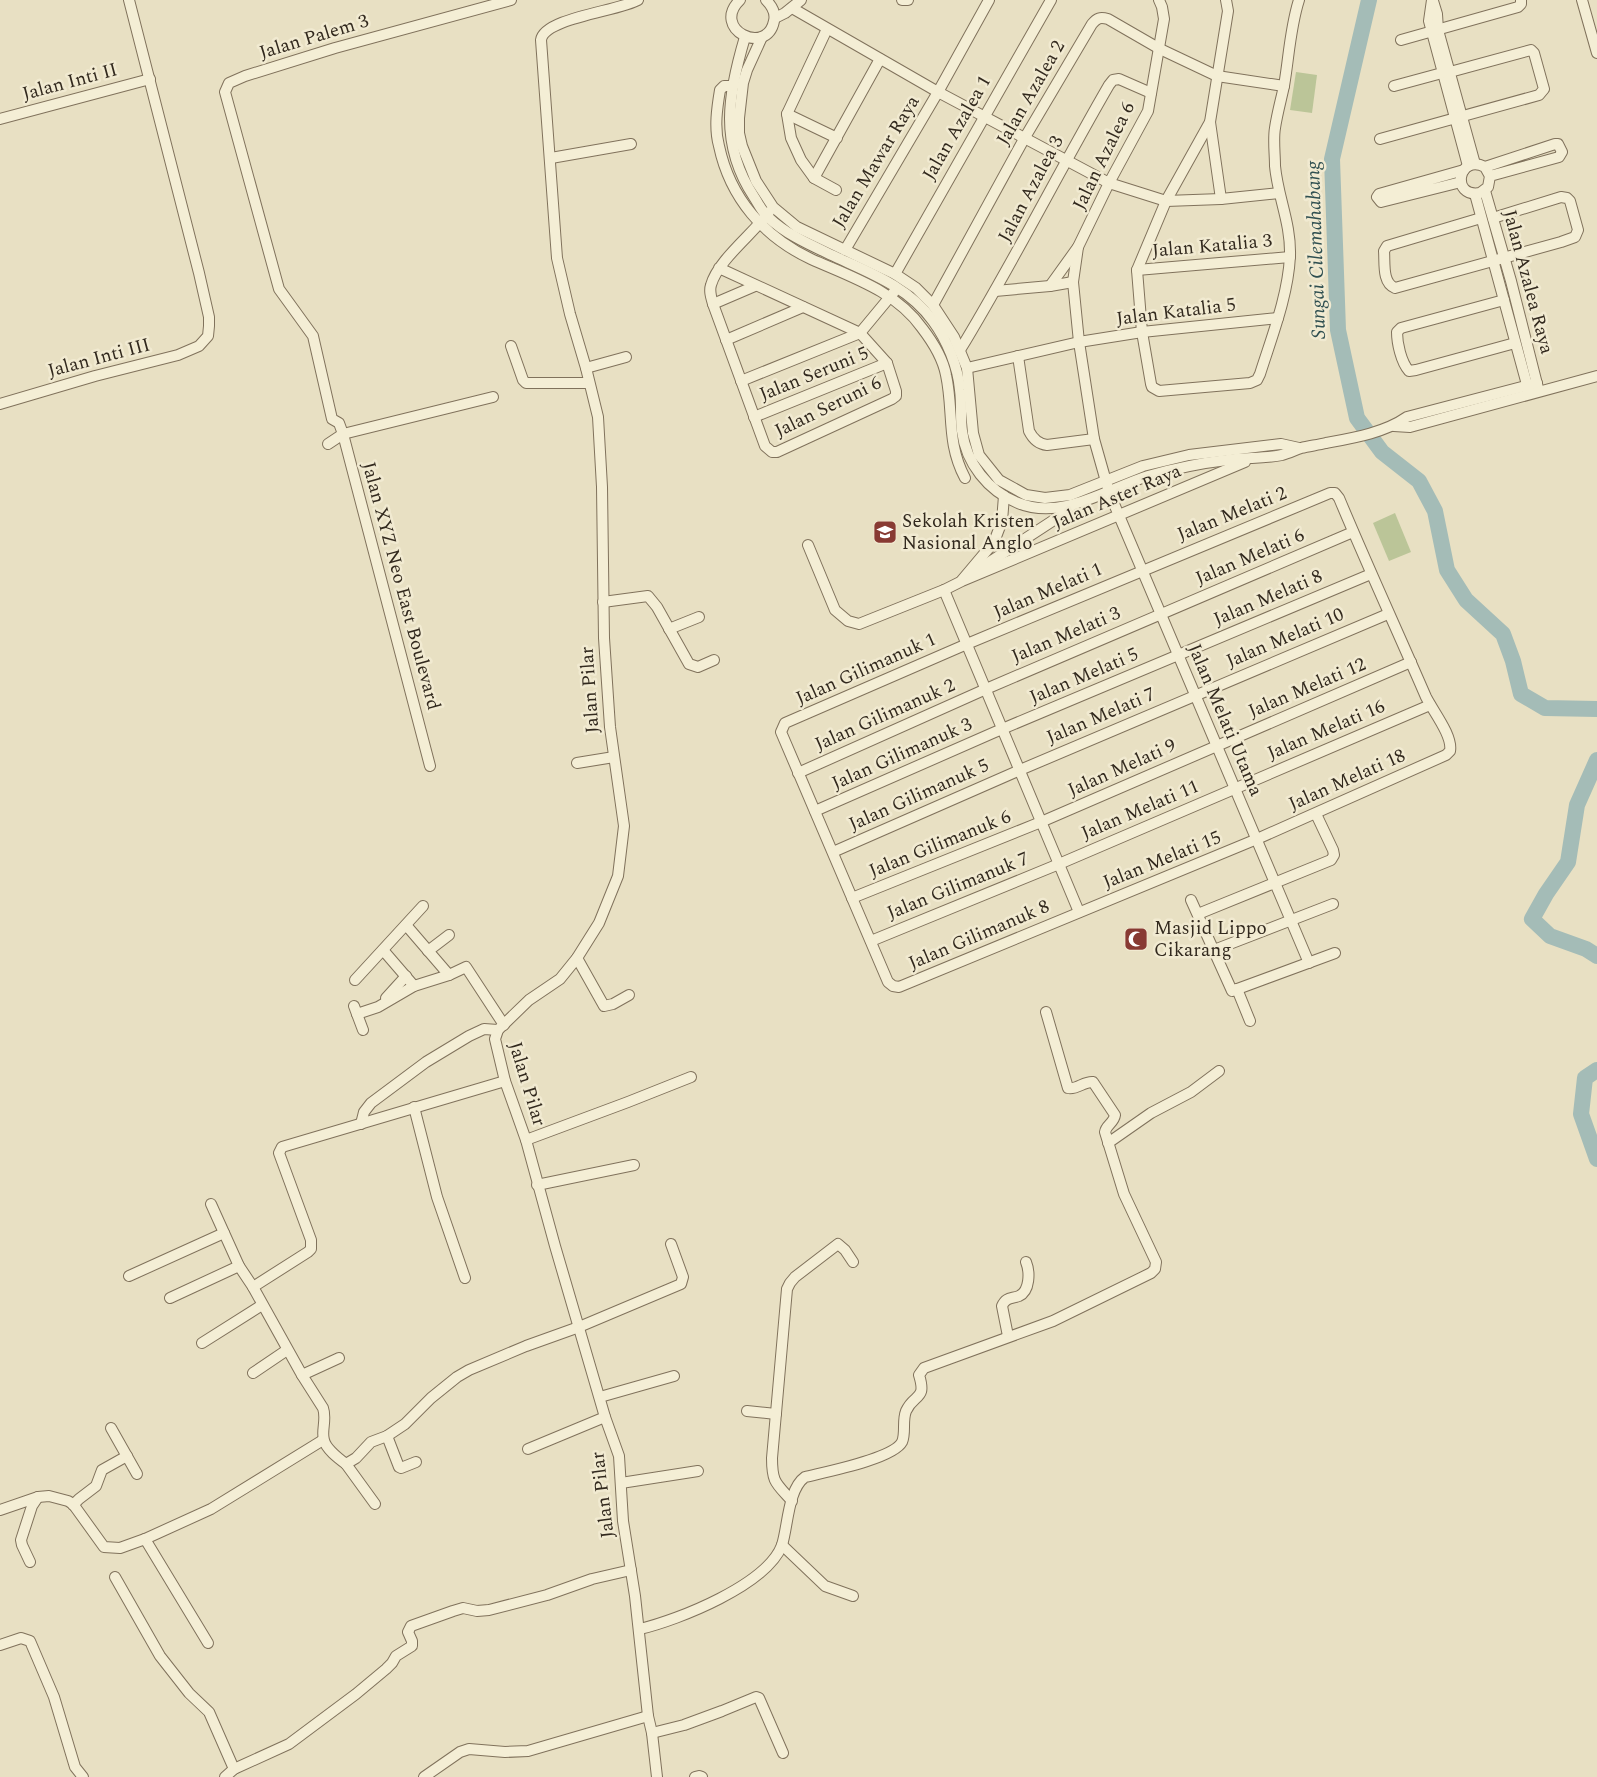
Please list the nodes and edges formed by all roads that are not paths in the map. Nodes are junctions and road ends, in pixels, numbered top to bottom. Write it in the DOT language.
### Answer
graph roads {
  1 [pos="129,0"];
  2 [pos="510,0"];
  3 [pos="638,0"];
  4 [pos="740,0"];
  5 [pos="801,0"];
  6 [pos="902,0"];
  7 [pos="908,0"];
  8 [pos="989,0"];
  9 [pos="1051,0"];
  10 [pos="1159,0"];
  11 [pos="1226,0"];
  12 [pos="1233,0"];
  13 [pos="1298,0"];
  14 [pos="1432,0"];
  15 [pos="1521,0"];
  16 [pos="1582,0"];
  17 [pos="771,1"];
  18 [pos="730,4"];
  19 [pos="792,8"];
  20 [pos="1228,11"];
  21 [pos="775,18"];
  22 [pos="827,29"];
  23 [pos="1435,31"];
  24 [pos="745,37"];
  25 [pos="762,37"];
  26 [pos="1401,40"];
  27 [pos="1160,49"];
  28 [pos="1597,52"];
  29 [pos="880,59"];
  30 [pos="1446,72"];
  31 [pos="1217,76"];
  32 [pos="150,79"];
  33 [pos="1284,86"];
  34 [pos="1394,86"];
  35 [pos="938,92"];
  36 [pos="1150,93"];
  37 [pos="786,114"];
  38 [pos="984,116"];
  39 [pos="1459,117"];
  40 [pos="0,120"];
  41 [pos="1210,122"];
  42 [pos="837,138"];
  43 [pos="1024,139"];
  44 [pos="1380,139"];
  45 [pos="631,144"];
  46 [pos="551,158"];
  47 [pos="1065,160"];
  48 [pos="1476,168"];
  49 [pos="814,178"];
  50 [pos="1461,182"];
  51 [pos="1109,183"];
  52 [pos="836,190"];
  53 [pos="1480,192"];
  54 [pos="1279,193"];
  55 [pos="1221,199"];
  56 [pos="1166,201"];
  57 [pos="766,216"];
  58 [pos="1481,218"];
  59 [pos="1493,218"];
  60 [pos="1078,247"];
  61 [pos="844,250"];
  62 [pos="1290,257"];
  63 [pos="1504,257"];
  64 [pos="1493,260"];
  65 [pos="719,268"];
  66 [pos="1137,270"];
  67 [pos="895,274"];
  68 [pos="1073,282"];
  69 [pos="755,286"];
  70 [pos="1050,286"];
  71 [pos="898,287"];
  72 [pos="996,291"];
  73 [pos="890,297"];
  74 [pos="1504,300"];
  75 [pos="713,304"];
  76 [pos="933,305"];
  77 [pos="803,307"];
  78 [pos="1278,318"];
  79 [pos="1142,332"];
  80 [pos="860,333"];
  81 [pos="726,340"];
  82 [pos="1079,342"];
  83 [pos="511,346"];
  84 [pos="1516,347"];
  85 [pos="1529,349"];
  86 [pos="960,350"];
  87 [pos="1018,356"];
  88 [pos="626,357"];
  89 [pos="887,363"];
  90 [pos="586,368"];
  91 [pos="962,369"];
  92 [pos="946,373"];
  93 [pos="1597,376"];
  94 [pos="741,381"];
  95 [pos="589,383"];
  96 [pos="1533,389"];
  97 [pos="493,397"];
  98 [pos="0,404"];
  99 [pos="754,417"];
  100 [pos="332,419"];
  101 [pos="343,434"];
  102 [pos="1094,439"];
  103 [pos="328,444"];
  104 [pos="1300,448"];
  105 [pos="1250,459"];
  106 [pos="974,466"];
  107 [pos="1107,480"];
  108 [pos="1109,492"];
  109 [pos="1004,496"];
  110 [pos="1073,505"];
  111 [pos="1119,516"];
  112 [pos="1353,532"];
  113 [pos="808,545"];
  114 [pos="1142,570"];
  115 [pos="1371,574"];
  116 [pos="962,581"];
  117 [pos="944,590"];
  118 [pos="604,602"];
  119 [pos="1161,614"];
  120 [pos="1388,614"];
  121 [pos="699,616"];
  122 [pos="669,628"];
  123 [pos="967,644"];
  124 [pos="1178,654"];
  125 [pos="714,660"];
  126 [pos="1411,662"];
  127 [pos="986,689"];
  128 [pos="1196,695"];
  129 [pos="1430,704"];
  130 [pos="1003,729"];
  131 [pos="1217,746"];
  132 [pos="614,757"];
  133 [pos="577,763"];
  134 [pos="430,766"];
  135 [pos="1020,770"];
  136 [pos="798,773"];
  137 [pos="1236,788"];
  138 [pos="814,811"];
  139 [pos="1316,814"];
  140 [pos="1041,822"];
  141 [pos="1257,840"];
  142 [pos="833,852"];
  143 [pos="1059,864"];
  144 [pos="1275,883"];
  145 [pos="852,898"];
  146 [pos="1191,900"];
  147 [pos="1333,904"];
  148 [pos="423,906"];
  149 [pos="1079,912"];
  150 [pos="1198,914"];
  151 [pos="1292,920"];
  152 [pos="406,925"];
  153 [pos="449,935"];
  154 [pos="870,941"];
  155 [pos="383,950"];
  156 [pos="1214,950"];
  157 [pos="428,952"];
  158 [pos="1335,953"];
  159 [pos="577,958"];
  160 [pos="1309,962"];
  161 [pos="449,975"];
  162 [pos="406,976"];
  163 [pos="355,980"];
  164 [pos="414,986"];
  165 [pos="1234,990"];
  166 [pos="629,995"];
  167 [pos="378,1007"];
  168 [pos="1046,1012"];
  169 [pos="1250,1021"];
  170 [pos="501,1027"];
  171 [pos="362,1030"];
  172 [pos="1219,1071"];
  173 [pos="691,1077"];
  174 [pos="505,1081"];
  175 [pos="414,1107"];
  176 [pos="361,1124"];
  177 [pos="526,1140"];
  178 [pos="1108,1143"];
  179 [pos="634,1165"];
  180 [pos="537,1185"];
  181 [pos="211,1204"];
  182 [pos="224,1233"];
  183 [pos="671,1244"];
  184 [pos="853,1262"];
  185 [pos="1026,1262"];
  186 [pos="239,1266"];
  187 [pos="128,1276"];
  188 [pos="464,1278"];
  189 [pos="253,1287"];
  190 [pos="170,1298"];
  191 [pos="262,1305"];
  192 [pos="579,1327"];
  193 [pos="1008,1336"];
  194 [pos="202,1343"];
  195 [pos="287,1350"];
  196 [pos="339,1358"];
  197 [pos="253,1373"];
  198 [pos="302,1375"];
  199 [pos="674,1376"];
  200 [pos="600,1397"];
  201 [pos="747,1411"];
  202 [pos="776,1414"];
  203 [pos="605,1417"];
  204 [pos="111,1428"];
  205 [pos="387,1436"];
  206 [pos="324,1440"];
  207 [pos="528,1448"];
  208 [pos="127,1456"];
  209 [pos="416,1462"];
  210 [pos="346,1464"];
  211 [pos="698,1471"];
  212 [pos="137,1474"];
  213 [pos="621,1483"];
  214 [pos="38,1497"];
  215 [pos="792,1501"];
  216 [pos="375,1504"];
  217 [pos="73,1506"];
  218 [pos="0,1510"];
  219 [pos="145,1539"];
  220 [pos="782,1545"];
  221 [pos="30,1562"];
  222 [pos="630,1570"];
  223 [pos="116,1577"];
  224 [pos="853,1596"];
  225 [pos="640,1629"];
  226 [pos="208,1643"];
  227 [pos="0,1645"];
  228 [pos="648,1716"];
  229 [pos="652,1733"];
  230 [pos="783,1753"];
  231 [pos="234,1769"];
  232 [pos="83,1777"];
  233 [pos="225,1777"];
  234 [pos="424,1777"];
  235 [pos="657,1777"];
  236 [pos="695,1777"];
  237 [pos="702,1777"];
  1 -- 32 [label="street"];
  2 -- 100 [label="street, Jalan Palem 3"];
  3 -- 46 [label="street, Jalan Pilar"];
  4 -- 18 [label="street"];
  5 -- 19 [label="street"];
  6 -- 7 [label="street"];
  8 -- 35 [label="street, Jalan Mawar Raya"];
  9 -- 38 [label="street, Jalan Azalea 1"];
  10 -- 27 [label="street"];
  11 -- 20 [label="street"];
  12 -- 20 [label="street"];
  13 -- 33 [label="street"];
  14 -- 23 [label="street"];
  15 -- 23 [label="street"];
  16 -- 28 [label="street"];
  17 -- 21 [label="street"];
  18 -- 24 [label="street"];
  19 -- 21 [label="street"];
  19 -- 22 [label="street"];
  20 -- 31 [label="street"];
  21 -- 25 [label="street"];
  22 -- 29 [label="street"];
  22 -- 37 [label="street"];
  23 -- 26 [label="street"];
  23 -- 30 [label="street"];
  24 -- 25 [label="street"];
  24 -- 57 [label="street"];
  25 -- 57 [label="street"];
  27 -- 31 [label="street, Jalan Azalea 2"];
  27 -- 36 [label="street, Jalan Azalea 6"];
  27 -- 43 [label="street, Jalan Azalea 2"];
  29 -- 35 [label="street"];
  29 -- 42 [label="street"];
  30 -- 34 [label="street"];
  30 -- 39 [label="street"];
  30 -- 39 [label="street"];
  31 -- 33 [label="street, Jalan Azalea 2"];
  31 -- 41 [label="street"];
  32 -- 40 [label="street, Jalan Inti II"];
  32 -- 98 [label="street, Jalan Inti III"];
  33 -- 54 [label="street"];
  35 -- 38 [label="street"];
  35 -- 61 [label="street, Jalan Mawar Raya"];
  36 -- 47 [label="street, Jalan Azalea 3"];
  36 -- 51 [label="street, Jalan Azalea 6"];
  37 -- 42 [label="street"];
  37 -- 49 [label="street"];
  38 -- 43 [label="street"];
  38 -- 67 [label="street, Jalan Azalea 1"];
  39 -- 44 [label="street"];
  39 -- 48 [label="street"];
  41 -- 55 [label="street"];
  41 -- 56 [label="street"];
  42 -- 49 [label="street"];
  43 -- 47 [label="street"];
  43 -- 76 [label="street, Jalan Azalea 2"];
  45 -- 46 [label="street"];
  46 -- 90 [label="street, Jalan Pilar"];
  47 -- 51 [label="street"];
  47 -- 72 [label="street, Jalan Azalea 3"];
  48 -- 48 [label="street"];
  48 -- 50 [label="street"];
  48 -- 50 [label="street"];
  48 -- 53 [label="street"];
  49 -- 52 [label="street"];
  50 -- 53 [label="street"];
  51 -- 56 [label="street"];
  51 -- 60 [label="street, Jalan Azalea 6"];
  53 -- 58 [label="street, Jalan Azalea Raya"];
  53 -- 59 [label="street, Jalan Azalea Raya"];
  54 -- 55 [label="street"];
  54 -- 62 [label="street"];
  55 -- 56 [label="street"];
  56 -- 66 [label="street"];
  57 -- 61 [label="street"];
  57 -- 65 [label="street"];
  57 -- 71 [label="street"];
  57 -- 73 [label="street"];
  58 -- 64 [label="street, Jalan Azalea Raya"];
  58 -- 64 [label="street"];
  59 -- 63 [label="street, Jalan Azalea Raya"];
  59 -- 63 [label="street"];
  60 -- 68 [label="street, Jalan Azalea 6"];
  60 -- 70 [label="street, Jalan Azalea 6"];
  61 -- 67 [label="street"];
  62 -- 66 [label="street, Jalan Katalia 3"];
  62 -- 78 [label="street"];
  63 -- 64 [label="street"];
  63 -- 85 [label="street, Jalan Azalea Raya"];
  64 -- 74 [label="street, Jalan Azalea Raya"];
  65 -- 69 [label="street"];
  65 -- 75 [label="street"];
  66 -- 79 [label="street"];
  67 -- 76 [label="street"];
  68 -- 70 [label="street"];
  68 -- 82 [label="street, Jalan Azalea 6"];
  69 -- 75 [label="street"];
  69 -- 77 [label="street"];
  70 -- 72 [label="street"];
  71 -- 73 [label="street"];
  71 -- 91 [label="street"];
  72 -- 86 [label="street, Jalan Azalea 3"];
  73 -- 80 [label="street"];
  73 -- 92 [label="street"];
  74 -- 84 [label="street, Jalan Azalea Raya"];
  74 -- 84 [label="street"];
  75 -- 81 [label="street"];
  76 -- 86 [label="street"];
  77 -- 80 [label="street"];
  77 -- 81 [label="street"];
  78 -- 79 [label="street, Jalan Katalia 5"];
  78 -- 79 [label="street"];
  79 -- 82 [label="street, Jalan Katalia 5"];
  80 -- 89 [label="street"];
  80 -- 94 [label="street"];
  81 -- 94 [label="street"];
  82 -- 87 [label="street, Jalan Katalia 5"];
  82 -- 102 [label="street, Jalan Azalea 6"];
  83 -- 95 [label="street"];
  84 -- 85 [label="street"];
  84 -- 96 [label="street, Jalan Azalea Raya"];
  85 -- 96 [label="street, Jalan Azalea Raya"];
  86 -- 91 [label="street"];
  87 -- 91 [label="street, Jalan Katalia 5"];
  87 -- 102 [label="street"];
  88 -- 90 [label="street"];
  89 -- 99 [label="street, Jalan Seruni 5"];
  89 -- 99 [label="street, Jalan Seruni 6"];
  90 -- 95 [label="street, Jalan Pilar"];
  91 -- 92 [label="street, Jalan Katalia 5"];
  91 -- 106 [label="street"];
  91 -- 107 [label="street"];
  92 -- 106 [label="street"];
  93 -- 96 [label="street"];
  94 -- 99 [label="street"];
  95 -- 118 [label="street, Jalan Pilar"];
  96 -- 104 [label="street"];
  97 -- 101 [label="street"];
  100 -- 101 [label="street, Jalan XYZ Neo East Boulevard"];
  101 -- 103 [label="street"];
  101 -- 134 [label="street, Jalan XYZ Neo East Boulevard"];
  102 -- 107 [label="street, Jalan Melati Utama"];
  104 -- 105 [label="street, Jalan Aster Raya"];
  104 -- 107 [label="street, Jalan Aster Raya"];
  105 -- 108 [label="street, Jalan Aster Raya"];
  105 -- 111 [label="street, Jalan Aster Raya"];
  106 -- 109 [label="street"];
  107 -- 108 [label="street, Jalan Melati Utama"];
  108 -- 110 [label="street"];
  108 -- 111 [label="street, Jalan Melati Utama"];
  109 -- 110 [label="street"];
  109 -- 116 [label="street"];
  110 -- 116 [label="street"];
  111 -- 114 [label="street, Jalan Melati Utama"];
  111 -- 116 [label="street, Jalan Aster Raya"];
  112 -- 114 [label="street, Jalan Melati 2"];
  112 -- 115 [label="street"];
  112 -- 119 [label="street, Jalan Melati 6"];
  113 -- 117 [label="street, Jalan Aster Raya"];
  114 -- 119 [label="street, Jalan Melati Utama"];
  114 -- 123 [label="street, Jalan Melati 1"];
  115 -- 120 [label="street"];
  115 -- 124 [label="street, Jalan Melati 8"];
  116 -- 117 [label="street, Jalan Aster Raya"];
  117 -- 123 [label="street"];
  118 -- 122 [label="street"];
  118 -- 132 [label="street, Jalan Pilar"];
  119 -- 124 [label="street, Jalan Melati Utama"];
  119 -- 127 [label="street, Jalan Melati 3"];
  120 -- 126 [label="street"];
  120 -- 128 [label="street, Jalan Melati 10"];
  121 -- 122 [label="street"];
  122 -- 125 [label="street"];
  123 -- 127 [label="street"];
  123 -- 136 [label="street, Jalan Gilimanuk 1"];
  124 -- 128 [label="street, Jalan Melati Utama"];
  124 -- 130 [label="street, Jalan Melati 5"];
  126 -- 129 [label="street"];
  126 -- 131 [label="street, Jalan Melati 12"];
  127 -- 130 [label="street"];
  127 -- 136 [label="street, Jalan Gilimanuk 2"];
  128 -- 131 [label="street, Jalan Melati Utama"];
  128 -- 135 [label="street, Jalan Melati 7"];
  129 -- 137 [label="street, Jalan Melati 16"];
  129 -- 139 [label="street, Jalan Melati 18"];
  130 -- 135 [label="street"];
  130 -- 138 [label="street, Jalan Gilimanuk 3"];
  131 -- 137 [label="street, Jalan Melati Utama"];
  131 -- 140 [label="street, Jalan Melati 9"];
  132 -- 133 [label="street"];
  132 -- 159 [label="street, Jalan Pilar"];
  135 -- 140 [label="street"];
  135 -- 142 [label="street, Jalan Gilimanuk 5"];
  136 -- 138 [label="street"];
  137 -- 141 [label="street, Jalan Melati Utama"];
  137 -- 143 [label="street, Jalan Melati 11"];
  138 -- 142 [label="street"];
  139 -- 141 [label="street, Jalan Melati 18"];
  139 -- 144 [label="street"];
  140 -- 143 [label="street"];
  140 -- 145 [label="street, Jalan Gilimanuk 6"];
  141 -- 144 [label="street, Jalan Melati Utama"];
  141 -- 149 [label="street, Jalan Melati 15"];
  142 -- 145 [label="street"];
  143 -- 149 [label="street"];
  143 -- 154 [label="street, Jalan Gilimanuk 7"];
  144 -- 150 [label="street"];
  144 -- 151 [label="street, Jalan Melati Utama"];
  145 -- 154 [label="street"];
  146 -- 150 [label="street"];
  147 -- 151 [label="street"];
  148 -- 152 [label="street"];
  149 -- 154 [label="street, Jalan Gilimanuk 8"];
  150 -- 156 [label="street"];
  151 -- 156 [label="street"];
  151 -- 160 [label="street, Jalan Melati Utama"];
  152 -- 155 [label="street"];
  152 -- 157 [label="street"];
  153 -- 157 [label="street"];
  155 -- 162 [label="street"];
  155 -- 163 [label="street"];
  156 -- 165 [label="street"];
  157 -- 161 [label="street"];
  158 -- 160 [label="street"];
  159 -- 166 [label="street"];
  159 -- 170 [label="street, Jalan Pilar"];
  160 -- 165 [label="street"];
  161 -- 164 [label="street"];
  161 -- 170 [label="street"];
  162 -- 164 [label="street"];
  162 -- 167 [label="street"];
  164 -- 167 [label="street"];
  165 -- 169 [label="street"];
  167 -- 171 [label="street"];
  168 -- 178 [label="street"];
  170 -- 174 [label="street, Jalan Pilar"];
  170 -- 176 [label="street"];
  172 -- 178 [label="street"];
  173 -- 177 [label="street"];
  174 -- 175 [label="street"];
  174 -- 177 [label="street, Jalan Pilar"];
  175 -- 176 [label="street"];
  175 -- 188 [label="street"];
  176 -- 189 [label="street"];
  177 -- 180 [label="street, Jalan Pilar"];
  178 -- 193 [label="street"];
  179 -- 180 [label="street"];
  180 -- 192 [label="street, Jalan Pilar"];
  181 -- 182 [label="street"];
  182 -- 186 [label="street"];
  182 -- 187 [label="street"];
  183 -- 192 [label="street"];
  184 -- 202 [label="street"];
  185 -- 193 [label="street"];
  186 -- 189 [label="street"];
  186 -- 190 [label="street"];
  189 -- 191 [label="street"];
  191 -- 194 [label="street"];
  191 -- 195 [label="street"];
  192 -- 200 [label="street, Jalan Pilar"];
  192 -- 205 [label="street"];
  193 -- 215 [label="street"];
  195 -- 197 [label="street"];
  195 -- 198 [label="street"];
  196 -- 198 [label="street"];
  198 -- 206 [label="street"];
  199 -- 200 [label="street"];
  200 -- 203 [label="street, Jalan Pilar"];
  201 -- 202 [label="street"];
  202 -- 215 [label="street"];
  203 -- 207 [label="street"];
  203 -- 213 [label="street, Jalan Pilar"];
  204 -- 208 [label="street"];
  205 -- 209 [label="street"];
  205 -- 210 [label="street"];
  206 -- 210 [label="street"];
  206 -- 219 [label="street"];
  208 -- 212 [label="street"];
  208 -- 217 [label="street"];
  210 -- 216 [label="street"];
  211 -- 213 [label="street"];
  213 -- 222 [label="street, Jalan Pilar"];
  214 -- 217 [label="street"];
  214 -- 218 [label="street"];
  214 -- 221 [label="street"];
  215 -- 220 [label="street"];
  217 -- 219 [label="street"];
  219 -- 226 [label="street"];
  220 -- 224 [label="street"];
  220 -- 225 [label="street"];
  222 -- 225 [label="street, Jalan Pilar"];
  222 -- 231 [label="street"];
  223 -- 231 [label="street"];
  225 -- 228 [label="street, Jalan Pilar"];
  227 -- 232 [label="street"];
  228 -- 229 [label="street, Jalan Pilar"];
  228 -- 234 [label="street"];
  229 -- 230 [label="street"];
  229 -- 235 [label="street, Jalan Pilar"];
  231 -- 233 [label="street"];
  236 -- 237 [label="street"];
}
